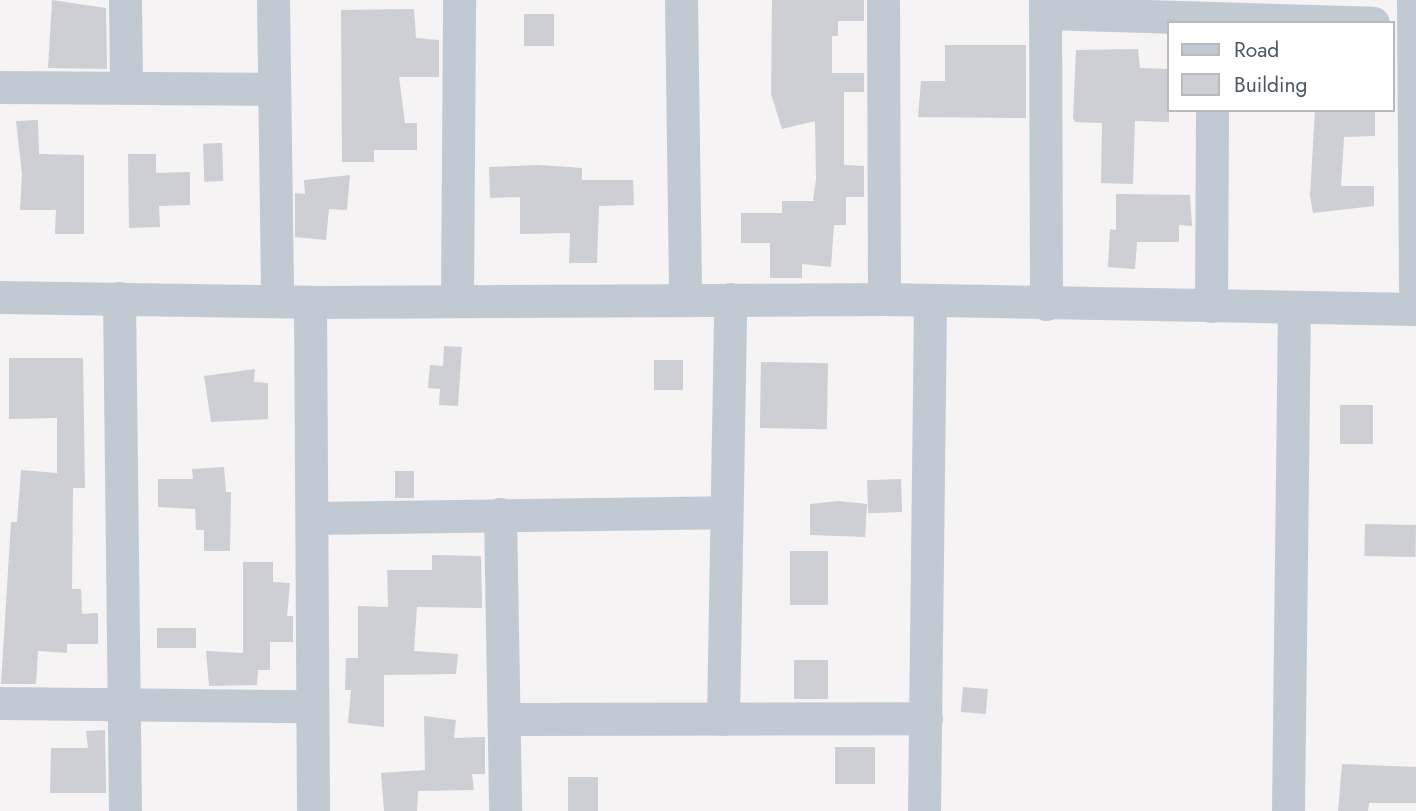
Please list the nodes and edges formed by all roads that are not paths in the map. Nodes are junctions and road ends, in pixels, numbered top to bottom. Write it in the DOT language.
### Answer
graph roads {
  1 [pos="125,0"];
  2 [pos="273,0"];
  3 [pos="459,0"];
  4 [pos="681,0"];
  5 [pos="883,0"];
  6 [pos="1045,7"];
  7 [pos="1212,13"];
  8 [pos="1409,18"];
  9 [pos="1341,21"];
  10 [pos="0,87"];
  11 [pos="126,88"];
  12 [pos="275,89"];
  13 [pos="1212,112"];
  14 [pos="0,297"];
  15 [pos="685,297"];
  16 [pos="119,298"];
  17 [pos="730,299"];
  18 [pos="884,299"];
  19 [pos="457,300"];
  20 [pos="294,301"];
  21 [pos="930,302"];
  22 [pos="1046,304"];
  23 [pos="1211,306"];
  24 [pos="1294,307"];
  25 [pos="1415,309"];
  26 [pos="725,512"];
  27 [pos="500,514"];
  28 [pos="313,518"];
  29 [pos="0,703"];
  30 [pos="125,704"];
  31 [pos="312,706"];
  32 [pos="926,718"];
  33 [pos="504,719"];
  34 [pos="723,719"];
  35 [pos="125,811"];
  36 [pos="313,811"];
  37 [pos="505,811"];
  38 [pos="924,811"];
  39 [pos="1288,811"];
  1 -- 11 [label="street"];
  2 -- 12 [label="street"];
  3 -- 19 [label="street"];
  4 -- 15 [label="street"];
  5 -- 18 [label="street"];
  6 -- 7 [label="street"];
  6 -- 22 [label="street"];
  7 -- 9 [label="street"];
  8 -- 25 [label="street"];
  10 -- 11 [label="street"];
  11 -- 12 [label="street"];
  12 -- 20 [label="street"];
  13 -- 23 [label="street"];
  14 -- 16 [label="street"];
  15 -- 17 [label="street"];
  15 -- 19 [label="street"];
  16 -- 20 [label="street"];
  16 -- 30 [label="street"];
  17 -- 18 [label="street"];
  17 -- 26 [label="street"];
  18 -- 21 [label="street"];
  19 -- 20 [label="street"];
  20 -- 28 [label="street"];
  21 -- 22 [label="street"];
  21 -- 32 [label="street"];
  22 -- 23 [label="street"];
  23 -- 24 [label="street"];
  24 -- 25 [label="street"];
  24 -- 39 [label="street"];
  26 -- 27 [label="street"];
  26 -- 34 [label="street"];
  27 -- 28 [label="street"];
  27 -- 33 [label="street"];
  28 -- 31 [label="street"];
  29 -- 30 [label="street"];
  30 -- 31 [label="street"];
  30 -- 35 [label="street"];
  31 -- 36 [label="street"];
  32 -- 34 [label="street"];
  32 -- 38 [label="street"];
  33 -- 34 [label="street"];
  33 -- 37 [label="street"];
}
